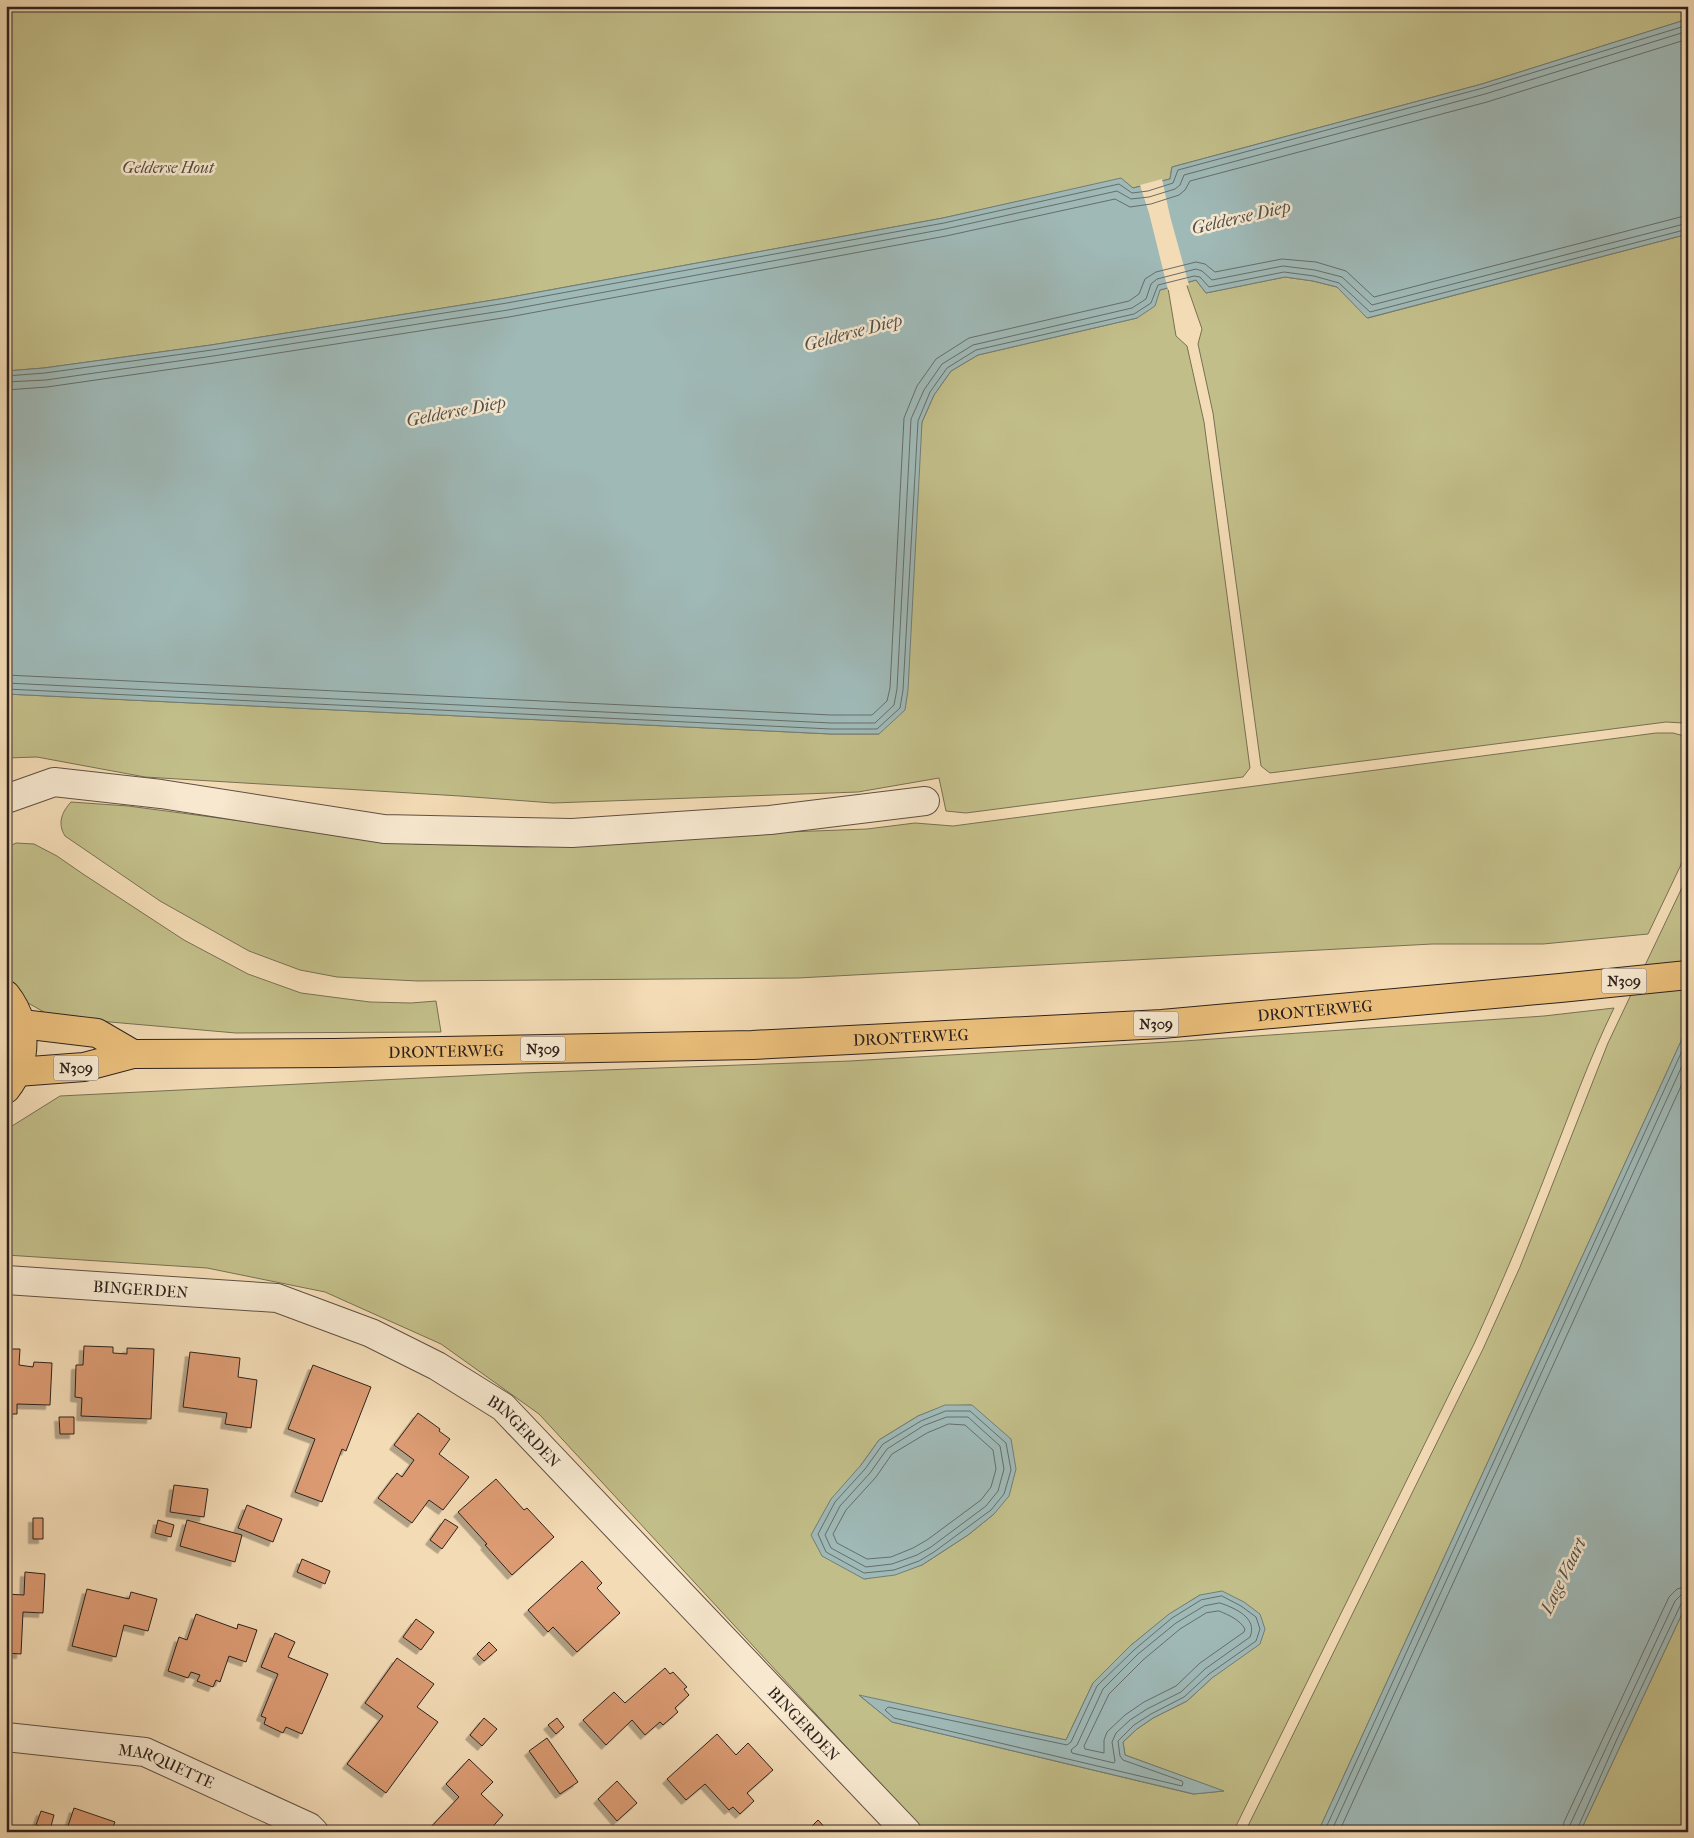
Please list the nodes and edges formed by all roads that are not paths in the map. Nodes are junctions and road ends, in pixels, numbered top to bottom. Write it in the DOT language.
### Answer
graph roads {
  1 [pos="6,799"];
  2 [pos="925,801"];
  3 [pos="1688,975"];
  4 [pos="6,995"];
  5 [pos="22,1024"];
  6 [pos="133,1054"];
  7 [pos="12,1081"];
  8 [pos="6,1280"];
  9 [pos="6,1737"];
  10 [pos="314,1832"];
  11 [pos="907,1832"];
  1 -- 2 [label="street"];
  3 -- 6 [label="main road, DRONTERWEG / N309"];
  4 -- 5 [label="main road, N309"];
  5 -- 6 [label="main road, N309"];
  5 -- 7 [label="main road, N309"];
  6 -- 7 [label="main road, DRONTERWEG / N309"];
  8 -- 11 [label="street, BINGERDEN"];
  9 -- 10 [label="street, MARQUETTE"];
}
